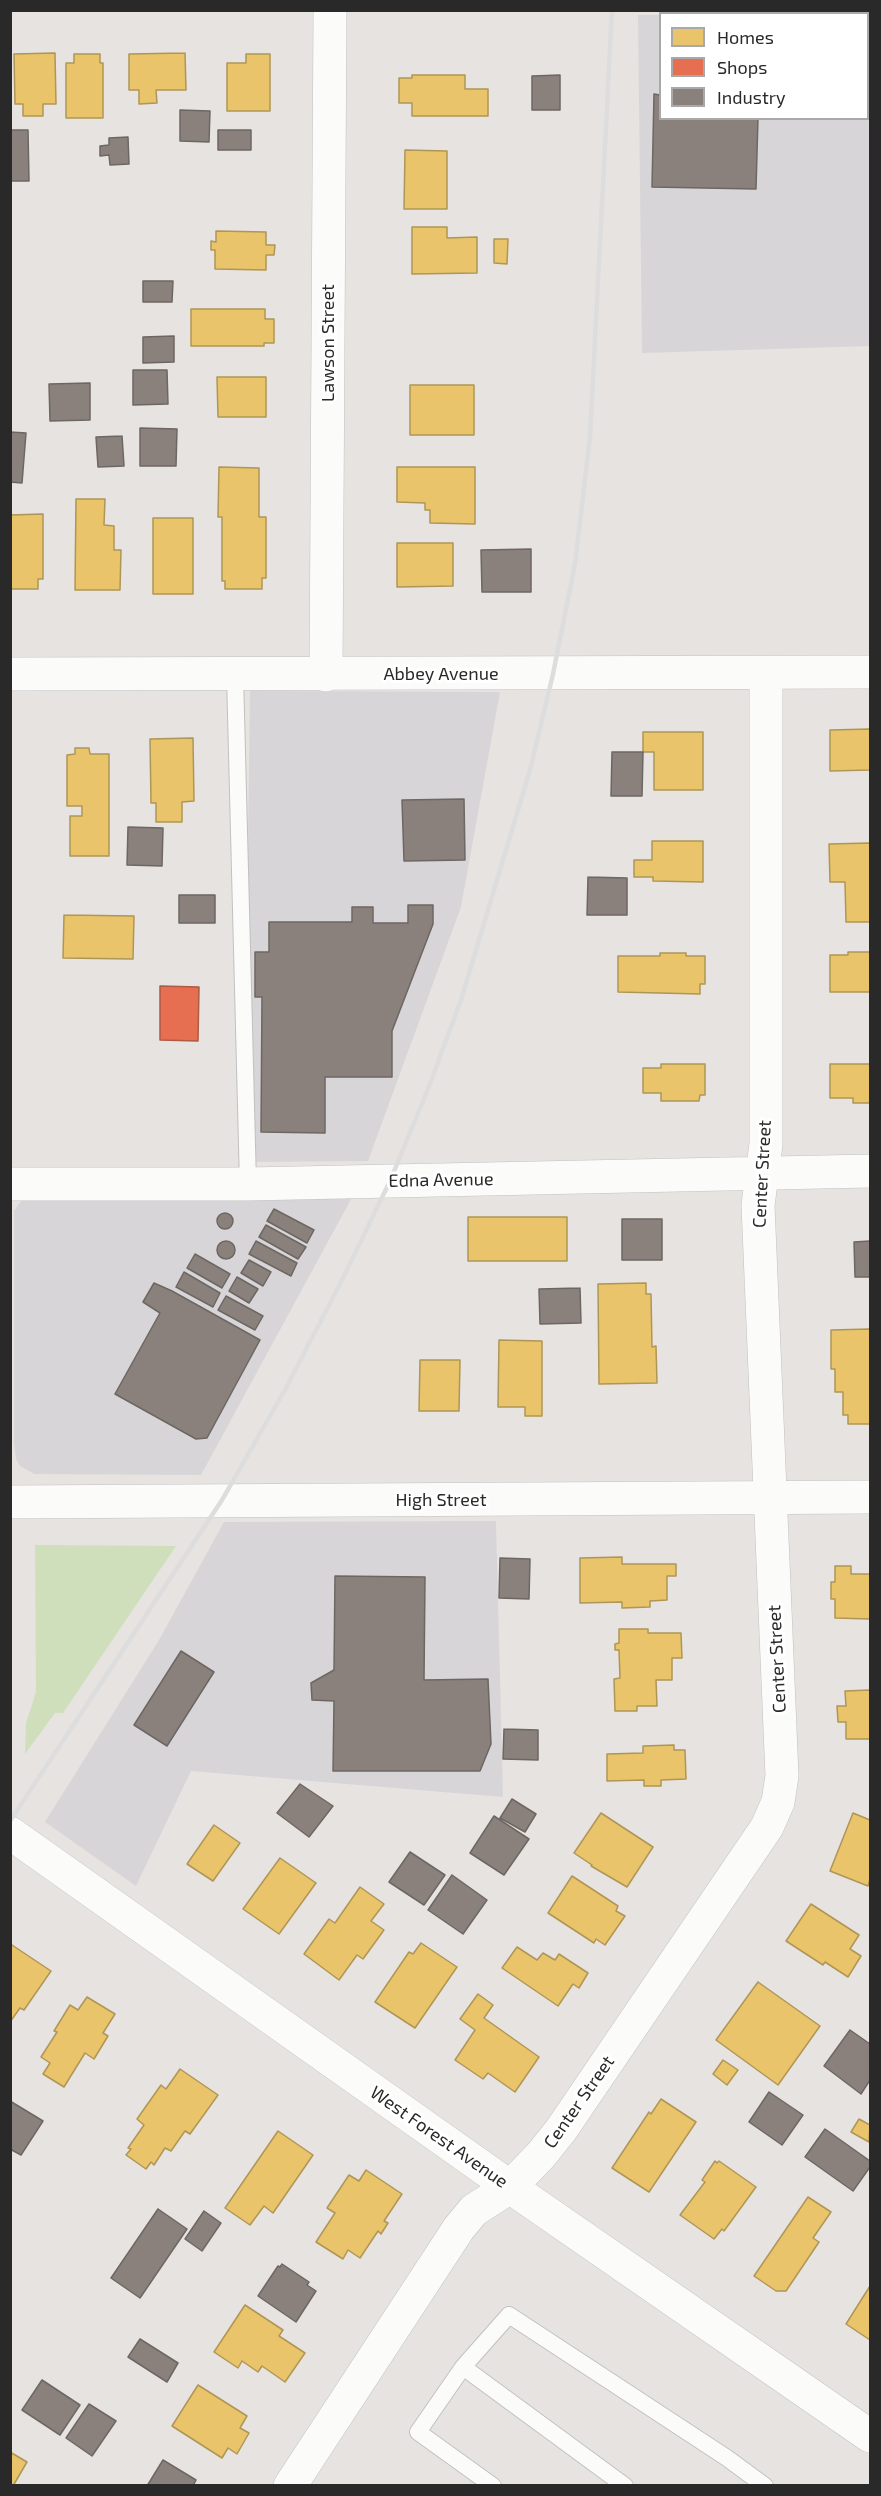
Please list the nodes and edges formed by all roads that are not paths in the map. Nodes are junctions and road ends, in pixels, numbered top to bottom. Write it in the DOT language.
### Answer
graph roads {
  1 [pos="330,10"];
  2 [pos="870,672"];
  3 [pos="766,673"];
  4 [pos="10,674"];
  5 [pos="236,675"];
  6 [pos="326,675"];
  7 [pos="870,1172"];
  8 [pos="762,1173"];
  9 [pos="10,1184"];
  10 [pos="248,1184"];
  11 [pos="769,1497"];
  12 [pos="870,1497"];
  13 [pos="10,1502"];
  14 [pos="10,1833"];
  15 [pos="510,2187"];
  16 [pos="463,2367"];
  17 [pos="870,2436"];
  18 [pos="290,2486"];
  19 [pos="493,2486"];
  20 [pos="626,2486"];
  21 [pos="765,2486"];
  1 -- 6 [label="street, Lawson Street"];
  2 -- 3 [label="street, Abbey Avenue"];
  3 -- 6 [label="street, Abbey Avenue"];
  3 -- 8 [label="street, Center Street"];
  4 -- 5 [label="street, Abbey Avenue"];
  5 -- 6 [label="street, Abbey Avenue"];
  5 -- 10 [label="lane"];
  7 -- 8 [label="street, Edna Avenue"];
  8 -- 10 [label="street, Edna Avenue"];
  8 -- 11 [label="street, Center Street"];
  9 -- 10 [label="street, Edna Avenue"];
  11 -- 12 [label="street, High Street"];
  11 -- 13 [label="street, High Street"];
  11 -- 15 [label="street, Center Street"];
  14 -- 15 [label="street, West Forest Avenue"];
  15 -- 17 [label="street, West Forest Avenue"];
  15 -- 18 [label="street, Center Street"];
  16 -- 19 [label="lane"];
  16 -- 20 [label="lane"];
  16 -- 21 [label="lane"];
}
